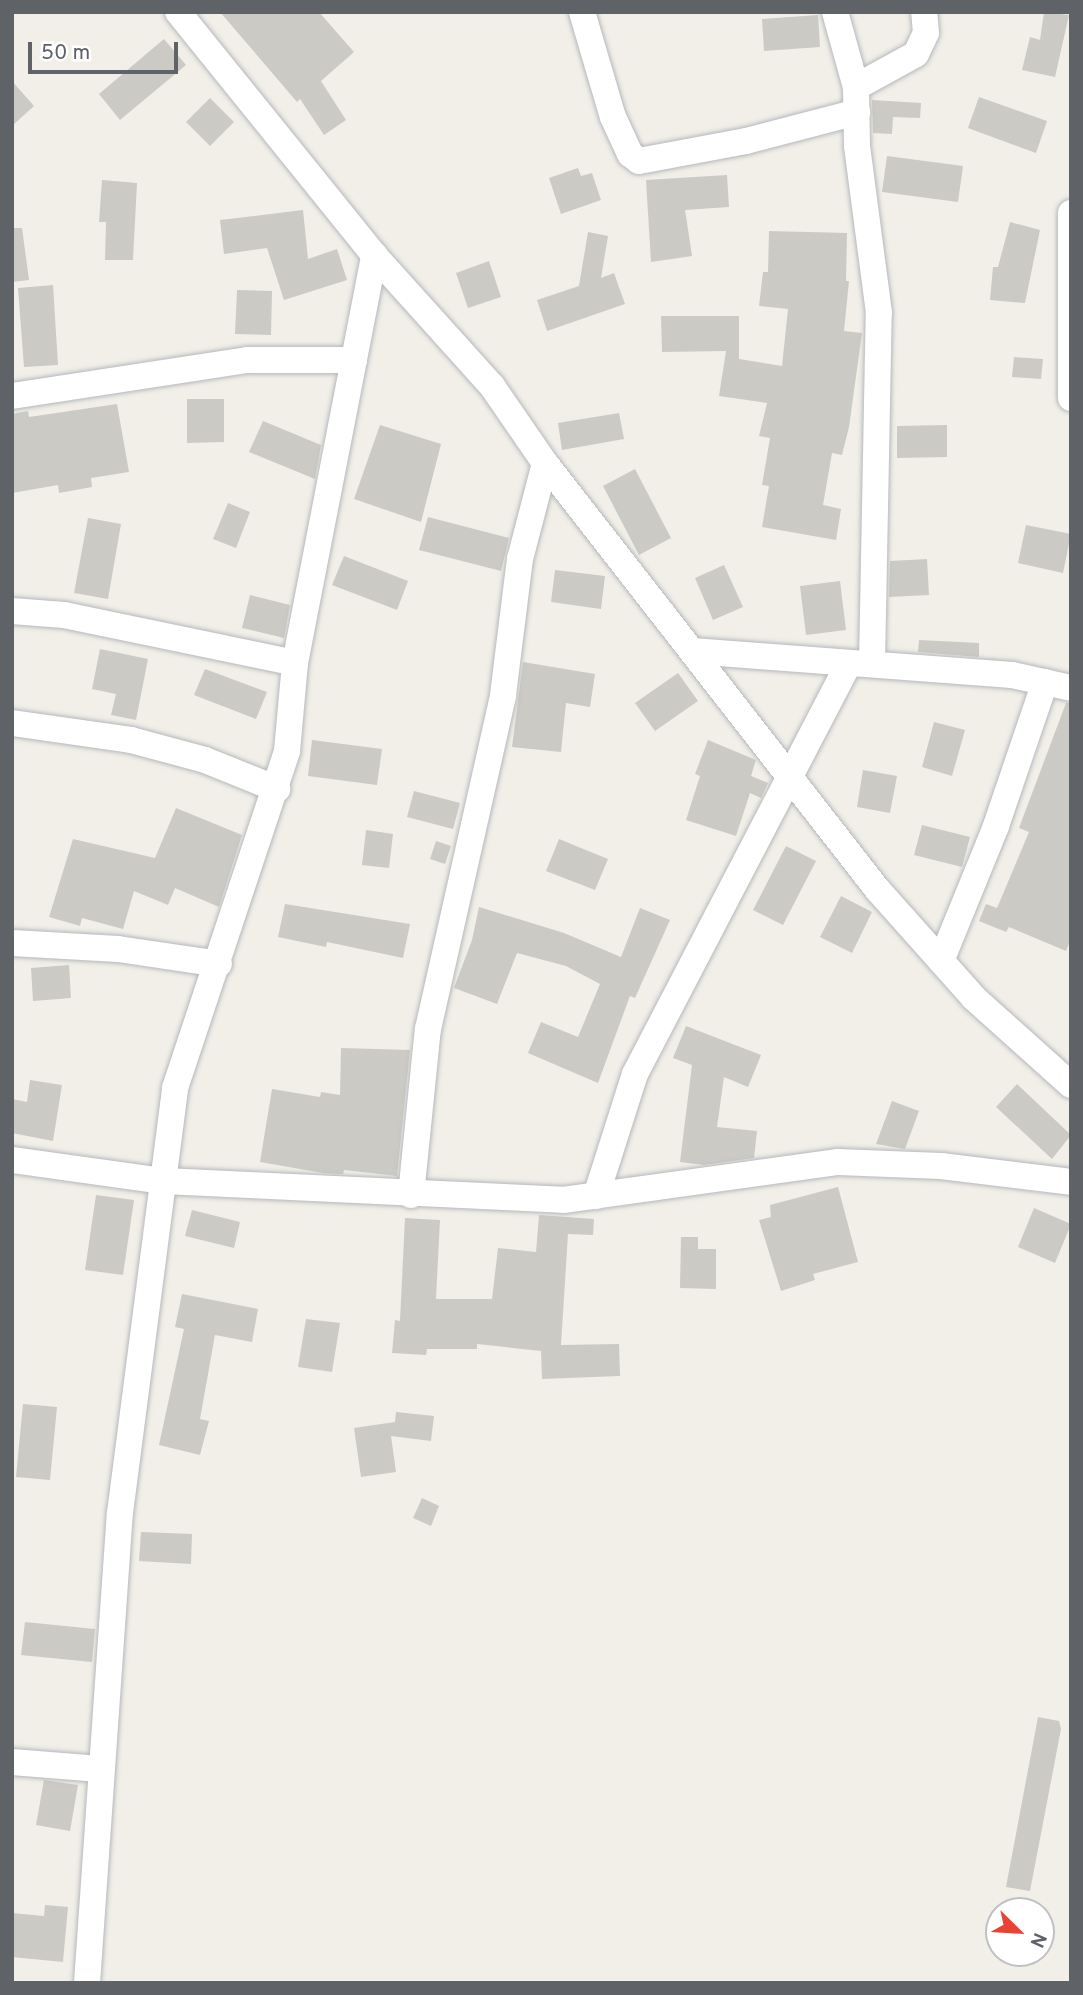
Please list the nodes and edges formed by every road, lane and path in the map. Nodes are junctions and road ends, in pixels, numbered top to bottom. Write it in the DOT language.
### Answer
graph roads {
  1 [pos="178,12"];
  2 [pos="582,12"];
  3 [pos="835,12"];
  4 [pos="924,12"];
  5 [pos="857,99"];
  6 [pos="1071,213"];
  7 [pos="374,255"];
  8 [pos="354,360"];
  9 [pos="12,396"];
  10 [pos="1071,398"];
  11 [pos="545,463"];
  12 [pos="12,611"];
  13 [pos="692,651"];
  14 [pos="295,663"];
  15 [pos="860,664"];
  16 [pos="1045,682"];
  17 [pos="1071,688"];
  18 [pos="12,723"];
  19 [pos="790,773"];
  20 [pos="276,789"];
  21 [pos="12,943"];
  22 [pos="941,961"];
  23 [pos="219,964"];
  24 [pos="1071,1085"];
  25 [pos="12,1160"];
  26 [pos="164,1181"];
  27 [pos="1071,1182"];
  28 [pos="411,1195"];
  29 [pos="596,1196"];
  30 [pos="12,1762"];
  31 [pos="100,1769"];
  32 [pos="87,1983"];
  1 -- 7 [label="street"];
  2 -- 5 [label="street"];
  3 -- 5 [label="street"];
  4 -- 5 [label="street"];
  5 -- 15 [label="street"];
  6 -- 10 [label="street"];
  7 -- 8 [label="street"];
  7 -- 11 [label="street"];
  8 -- 9 [label="street"];
  8 -- 14 [label="street"];
  11 -- 13 [label="street"];
  11 -- 28 [label="street"];
  12 -- 14 [label="street"];
  13 -- 15 [label="street"];
  13 -- 19 [label="street"];
  14 -- 20 [label="street"];
  15 -- 16 [label="street"];
  15 -- 19 [label="street"];
  16 -- 17 [label="street"];
  16 -- 22 [label="street"];
  18 -- 20 [label="street"];
  19 -- 22 [label="street"];
  19 -- 29 [label="street"];
  20 -- 23 [label="street"];
  21 -- 23 [label="street"];
  22 -- 24 [label="street"];
  23 -- 26 [label="street"];
  25 -- 26 [label="street"];
  26 -- 28 [label="street"];
  26 -- 31 [label="street"];
  27 -- 29 [label="street"];
  28 -- 29 [label="street"];
  30 -- 31 [label="street"];
  31 -- 32 [label="street"];
}
